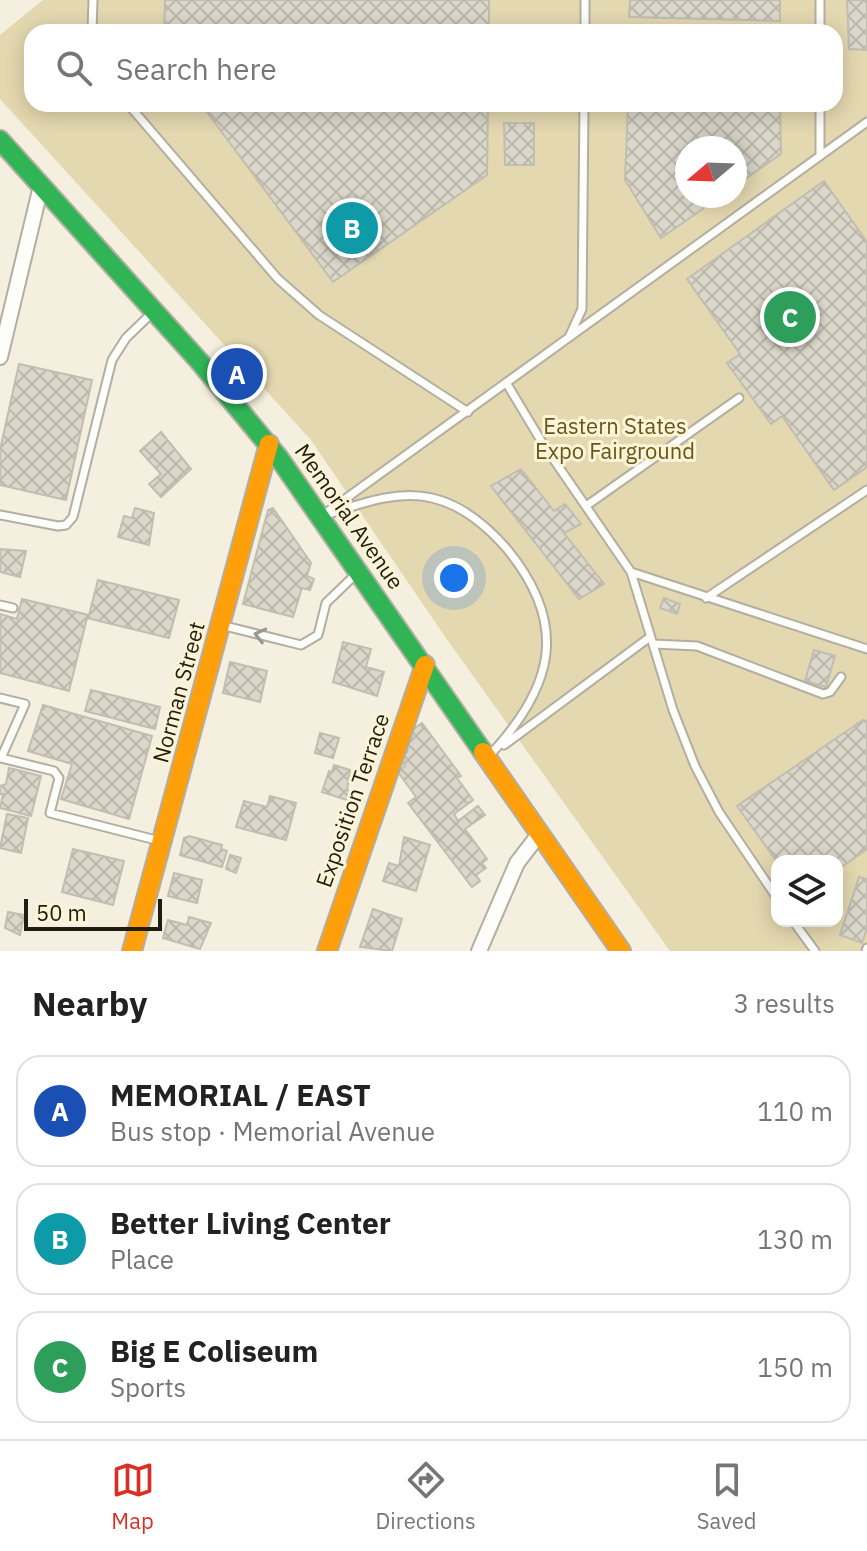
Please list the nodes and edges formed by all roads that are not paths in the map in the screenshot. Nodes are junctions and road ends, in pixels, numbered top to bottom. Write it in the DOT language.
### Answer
graph roads {
  1 [pos="93,0"];
  2 [pos="585,0"];
  3 [pos="820,0"];
  4 [pos="92,24"];
  5 [pos="585,24"];
  6 [pos="820,24"];
  7 [pos="135,112"];
  8 [pos="584,112"];
  9 [pos="820,112"];
  10 [pos="867,122"];
  11 [pos="0,140"];
  12 [pos="820,155"];
  13 [pos="41,186"];
  14 [pos="154,311"];
  15 [pos="3,329"];
  16 [pos="569,337"];
  17 [pos="0,357"];
  18 [pos="507,384"];
  19 [pos="739,398"];
  20 [pos="468,412"];
  21 [pos="269,444"];
  22 [pos="867,490"];
  23 [pos="586,506"];
  24 [pos="0,515"];
  25 [pos="322,516"];
  26 [pos="359,571"];
  27 [pos="631,572"];
  28 [pos="706,598"];
  29 [pos="0,605"];
  30 [pos="13,608"];
  31 [pos="220,624"];
  32 [pos="652,640"];
  33 [pos="867,649"];
  34 [pos="425,665"];
  35 [pos="841,677"];
  36 [pos="0,698"];
  37 [pos="3,745"];
  38 [pos="488,757"];
  39 [pos="1,760"];
  40 [pos="540,833"];
  41 [pos="162,842"];
  42 [pos="771,889"];
  43 [pos="797,927"];
  44 [pos="617,948"];
  45 [pos="132,951"];
  46 [pos="327,951"];
  47 [pos="479,951"];
  48 [pos="815,951"];
  1 -- 4 [label="lane"];
  2 -- 5 [label="lane"];
  3 -- 6 [label="lane"];
  7 -- 20 [label="lane"];
  8 -- 16 [label="lane"];
  9 -- 12 [label="lane"];
  10 -- 12 [label="lane"];
  11 -- 13 [label="main road, Memorial Avenue"];
  12 -- 16 [label="lane"];
  13 -- 14 [label="main road, Memorial Avenue"];
  13 -- 15 [label="street"];
  14 -- 21 [label="main road, Memorial Avenue"];
  14 -- 24 [label="lane"];
  15 -- 17 [label="street"];
  16 -- 18 [label="lane"];
  18 -- 20 [label="lane"];
  18 -- 23 [label="lane"];
  19 -- 23 [label="lane"];
  20 -- 25 [label="lane"];
  21 -- 25 [label="main road, Memorial Avenue"];
  21 -- 31 [label="main road, Norman Street"];
  22 -- 28 [label="lane"];
  23 -- 27 [label="lane"];
  25 -- 26 [label="main road, Memorial Avenue"];
  25 -- 38 [label="lane"];
  26 -- 31 [label="lane, one-way"];
  26 -- 34 [label="main road, Memorial Avenue"];
  27 -- 28 [label="lane"];
  27 -- 32 [label="lane"];
  28 -- 33 [label="lane"];
  29 -- 30 [label="lane"];
  31 -- 41 [label="main road, Norman Street"];
  32 -- 35 [label="lane"];
  32 -- 38 [label="lane"];
  32 -- 42 [label="lane"];
  34 -- 38 [label="main road, Memorial Avenue"];
  34 -- 46 [label="main road, Exposition Terrace"];
  36 -- 37 [label="lane"];
  37 -- 39 [label="lane"];
  38 -- 40 [label="main road, Memorial Avenue"];
  39 -- 41 [label="lane"];
  40 -- 44 [label="main road, Memorial Avenue"];
  40 -- 47 [label="street"];
  41 -- 45 [label="main road, Norman Street"];
  43 -- 48 [label="lane"];
}
